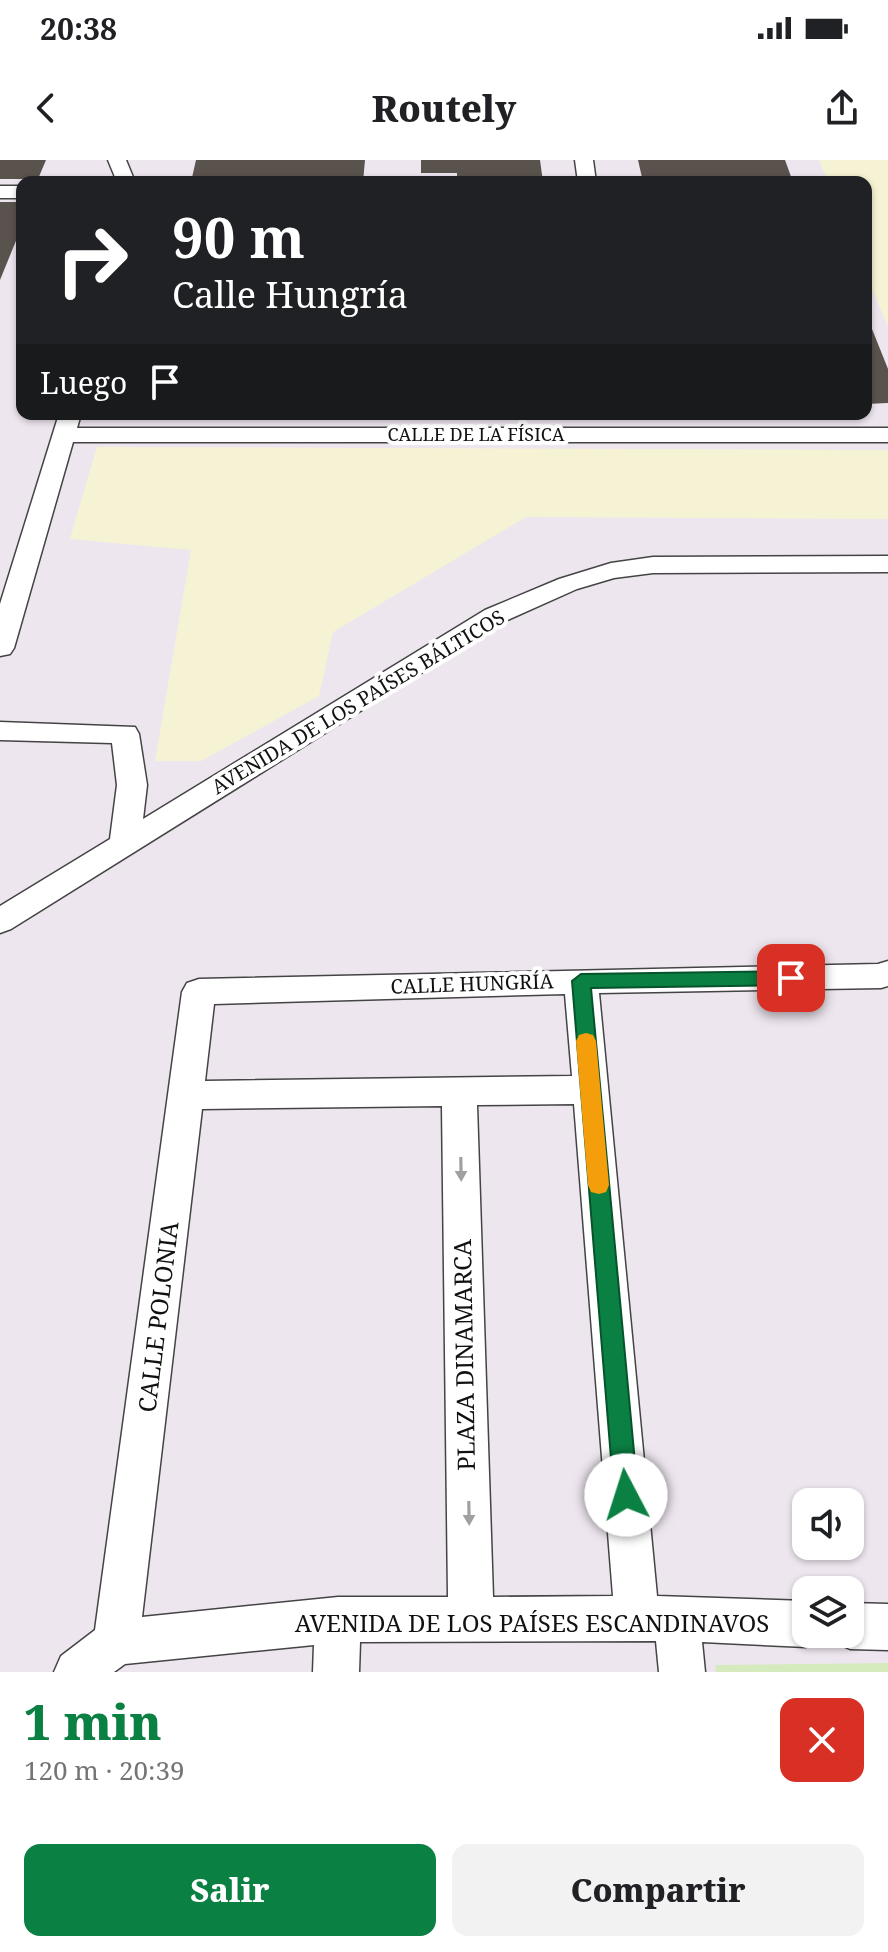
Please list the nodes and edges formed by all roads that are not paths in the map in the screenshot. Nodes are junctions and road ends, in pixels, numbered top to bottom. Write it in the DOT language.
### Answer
graph roads {
  1 [pos="67,424"];
  2 [pos="623,425"];
  3 [pos="888,435"];
  4 [pos="888,564"];
  5 [pos="0,648"];
  6 [pos="0,731"];
  7 [pos="125,844"];
  8 [pos="0,921"];
  9 [pos="888,973"];
  10 [pos="581,981"];
  11 [pos="199,992"];
  12 [pos="590,1090"];
  13 [pos="459,1091"];
  14 [pos="188,1095"];
  15 [pos="471,1619"];
  16 [pos="657,1619"];
  17 [pos="338,1620"];
  18 [pos="792,1624"];
  19 [pos="864,1626"];
  20 [pos="888,1627"];
  21 [pos="116,1642"];
  22 [pos="77,1672"];
  23 [pos="336,1672"];
  24 [pos="682,1672"];
  1 -- 2 [label="street, CALLE DE LA FÍSICA"];
  1 -- 5 [label="street"];
  2 -- 3 [label="street, CALLE DE LA FÍSICA"];
  4 -- 7 [label="street, AVENIDA DE LOS PAÍSES BÁLTICOS"];
  6 -- 7 [label="street"];
  7 -- 8 [label="street, AVENIDA DE LOS PAÍSES BÁLTICOS"];
  9 -- 10 [label="street, CALLE HUNGRÍA"];
  10 -- 11 [label="street, CALLE HUNGRÍA"];
  10 -- 12 [label="street"];
  11 -- 14 [label="street, CALLE POLONIA"];
  12 -- 13 [label="street"];
  12 -- 16 [label="street"];
  13 -- 14 [label="street"];
  13 -- 15 [label="street, PLAZA DINAMARCA, one-way"];
  14 -- 21 [label="street, CALLE POLONIA"];
  15 -- 16 [label="street, AVENIDA DE LOS PAÍSES ESCANDINAVOS"];
  15 -- 17 [label="street, AVENIDA DE LOS PAÍSES ESCANDINAVOS"];
  16 -- 18 [label="street, AVENIDA DE LOS PAÍSES ESCANDINAVOS"];
  16 -- 24 [label="street"];
  17 -- 21 [label="street, AVENIDA DE LOS PAÍSES ESCANDINAVOS"];
  17 -- 23 [label="street"];
  19 -- 20 [label="street"];
  21 -- 22 [label="street"];
}
